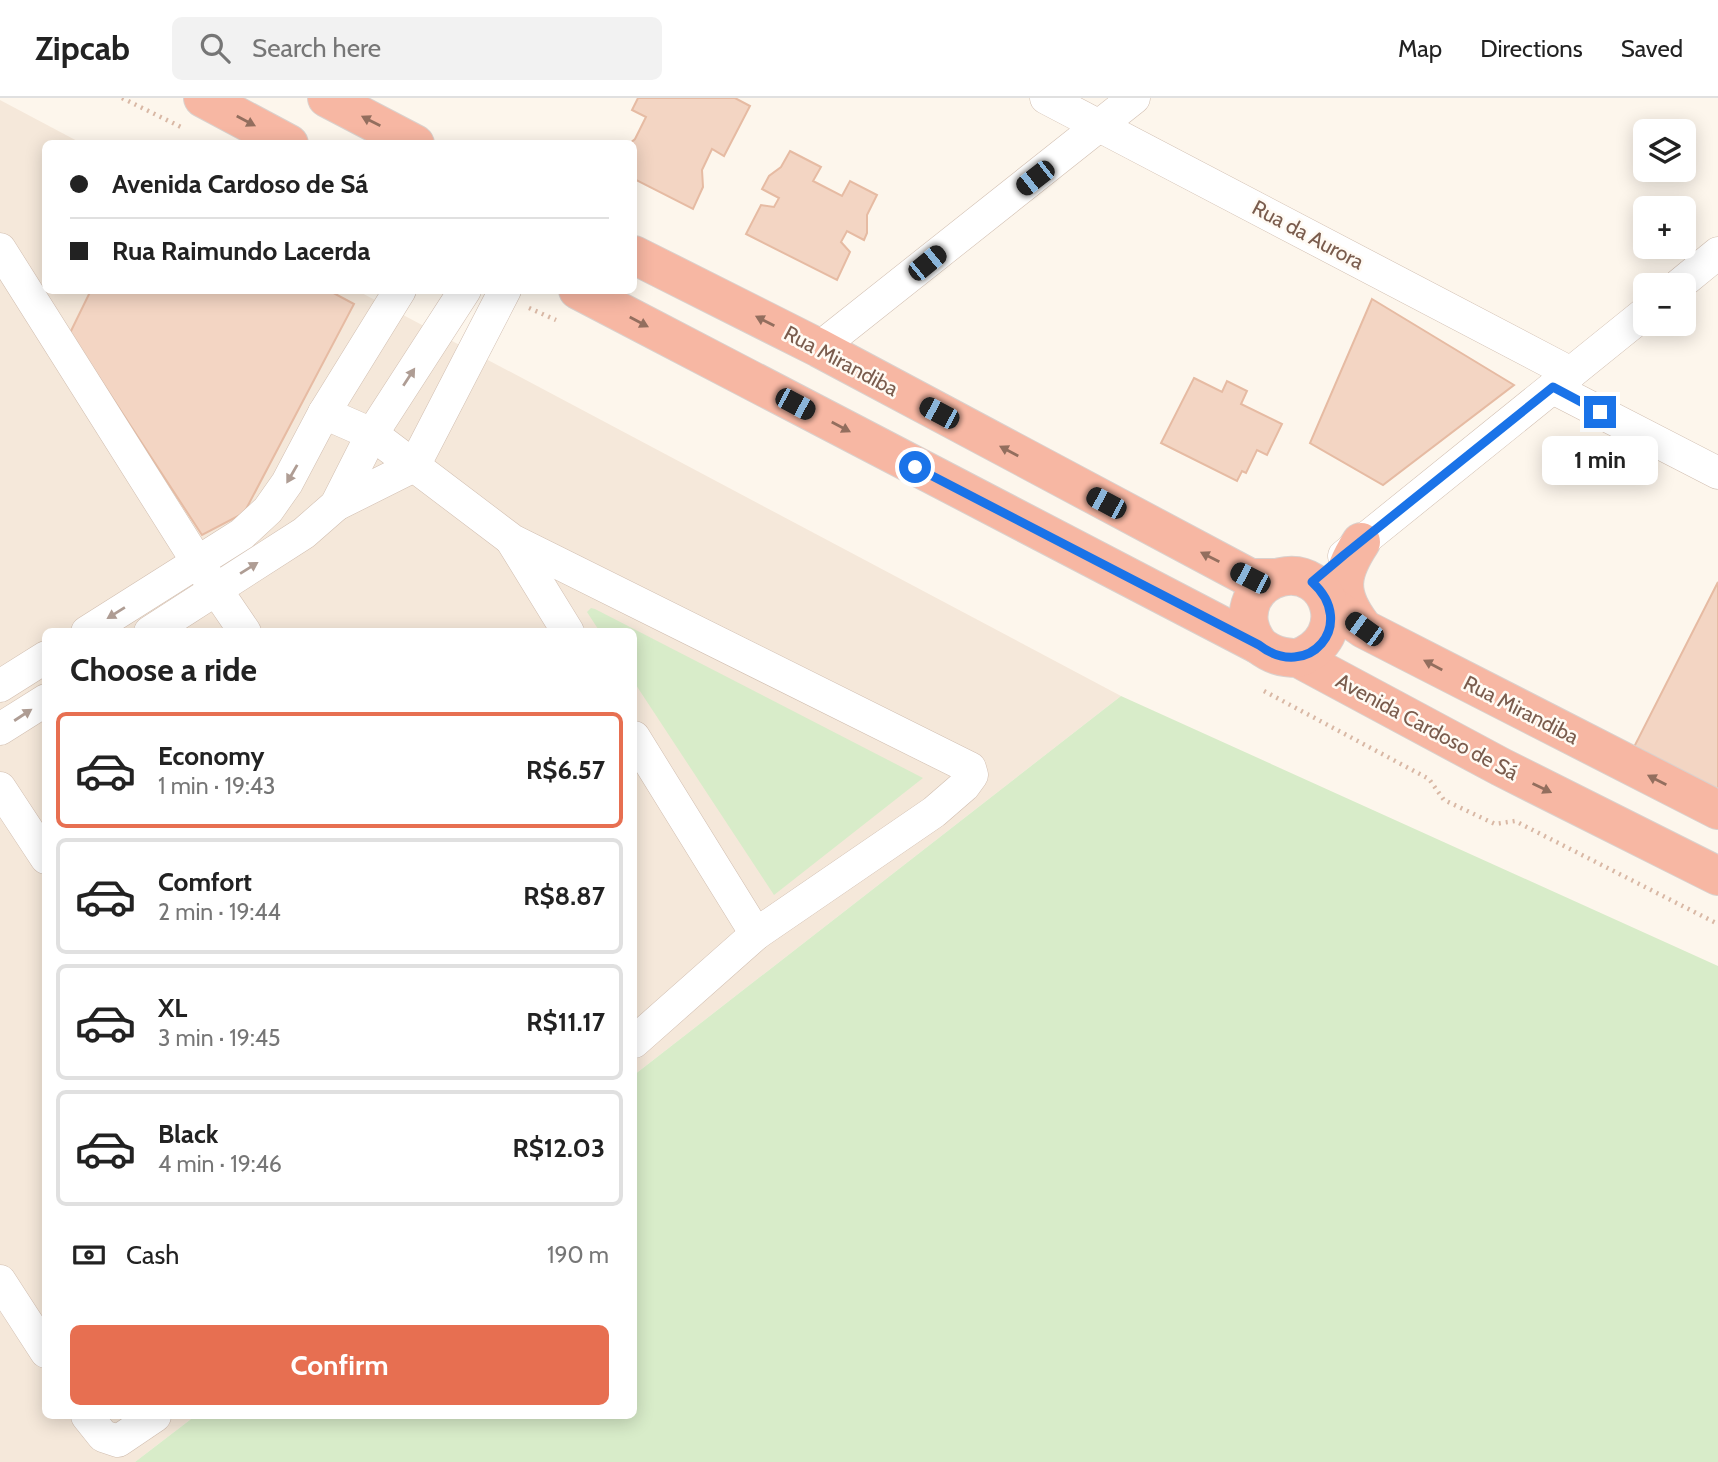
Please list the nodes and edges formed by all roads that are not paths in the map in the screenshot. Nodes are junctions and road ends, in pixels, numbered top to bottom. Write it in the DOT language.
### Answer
graph roads {
  1 [pos="327,98"];
  2 [pos="1046,98"];
  3 [pos="1134,98"];
  4 [pos="193,113"];
  5 [pos="1100,126"];
  6 [pos="277,140"];
  7 [pos="407,140"];
  8 [pos="0,249"];
  9 [pos="1718,253"];
  10 [pos="637,257"];
  11 [pos="1694,273"];
  12 [pos="398,294"];
  13 [pos="462,294"];
  14 [pos="503,294"];
  15 [pos="586,294"];
  16 [pos="1633,323"];
  17 [pos="819,348"];
  18 [pos="1562,380"];
  19 [pos="324,413"];
  20 [pos="372,435"];
  21 [pos="414,466"];
  22 [pos="1718,473"];
  23 [pos="336,505"];
  24 [pos="512,540"];
  25 [pos="1361,542"];
  26 [pos="198,562"];
  27 [pos="1273,578"];
  28 [pos="217,588"];
  29 [pos="1320,593"];
  30 [pos="93,628"];
  31 [pos="156,628"];
  32 [pos="242,628"];
  33 [pos="566,628"];
  34 [pos="1364,629"];
  35 [pos="1259,645"];
  36 [pos="1298,657"];
  37 [pos="42,660"];
  38 [pos="0,686"];
  39 [pos="42,703"];
  40 [pos="0,730"];
  41 [pos="637,742"];
  42 [pos="0,788"];
  43 [pos="1718,810"];
  44 [pos="42,852"];
  45 [pos="1718,876"];
  46 [pos="756,934"];
  47 [pos="637,1039"];
  48 [pos="0,1282"];
  49 [pos="42,1346"];
  50 [pos="89,1419"];
  51 [pos="151,1419"];
  7 -- 1 [label="highway, one-way"];
  2 -- 5 [label="street, Rua da Aurora"];
  3 -- 5 [label="street"];
  4 -- 6 [label="highway, one-way"];
  5 -- 17 [label="street"];
  5 -- 18 [label="street, Rua da Aurora"];
  8 -- 26 [label="street"];
  9 -- 11 [label="street"];
  17 -- 10 [label="highway, Rua Mirandiba, one-way"];
  12 -- 19 [label="street"];
  20 -- 13 [label="street, one-way"];
  14 -- 21 [label="street"];
  15 -- 35 [label="highway, Avenida Cardoso de Sá, one-way"];
  16 -- 18 [label="street"];
  27 -- 17 [label="highway, Rua Mirandiba, one-way"];
  18 -- 22 [label="street, Rua da Aurora"];
  18 -- 25 [label="street"];
  19 -- 20 [label="street"];
  19 -- 26 [label="street, one-way"];
  20 -- 21 [label="street"];
  20 -- 23 [label="street"];
  21 -- 23 [label="street"];
  21 -- 24 [label="street"];
  28 -- 23 [label="street, one-way"];
  24 -- 33 [label="street"];
  24 -- 46 [label="street"];
  25 -- 29 [label="street"];
  25 -- 34 [label="highway"];
  26 -- 28 [label="street"];
  26 -- 30 [label="street, one-way"];
  27 -- 29 [label="highway"];
  27 -- 35 [label="highway"];
  28 -- 31 [label="street"];
  28 -- 32 [label="street"];
  29 -- 34 [label="highway, Rua Mirandiba"];
  29 -- 36 [label="highway"];
  43 -- 34 [label="highway, Rua Mirandiba, one-way"];
  35 -- 36 [label="highway, Avenida Cardoso de Sá"];
  36 -- 45 [label="highway, Avenida Cardoso de Sá, one-way"];
  37 -- 38 [label="street"];
  40 -- 39 [label="street, one-way"];
  41 -- 46 [label="street"];
  42 -- 44 [label="street"];
  46 -- 47 [label="street"];
  48 -- 49 [label="street"];
  50 -- 51 [label="street"];
}
